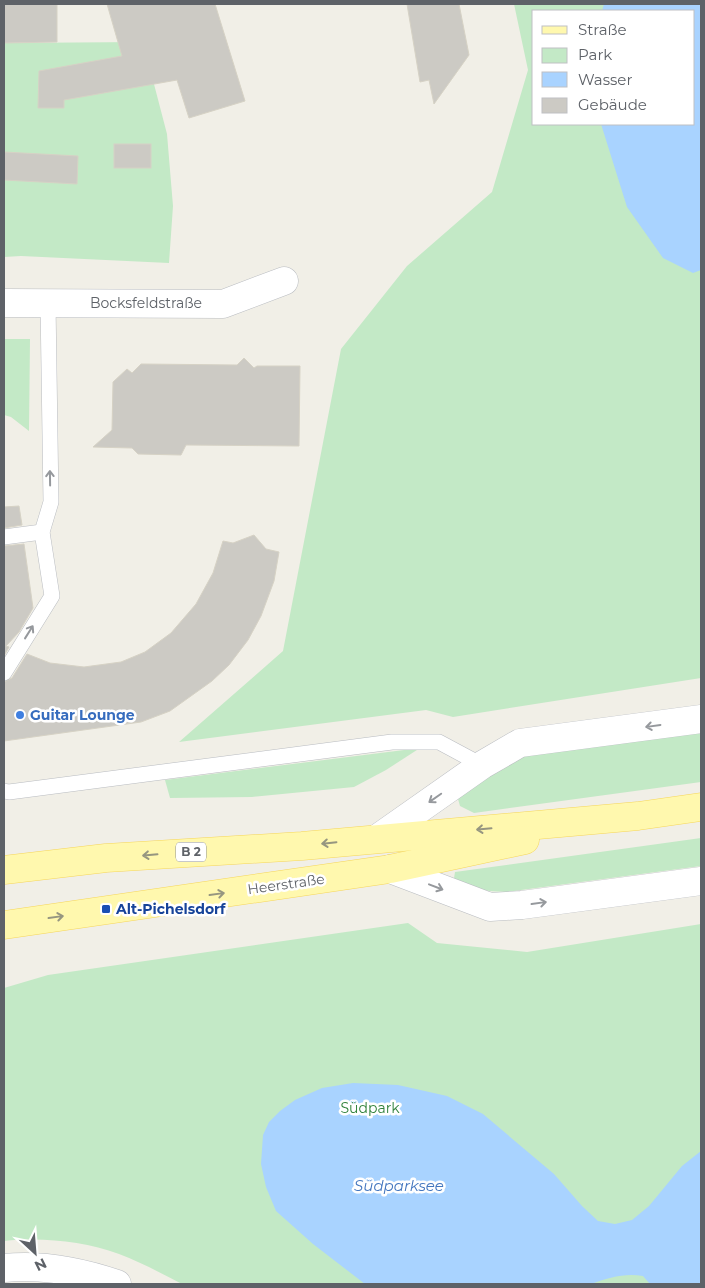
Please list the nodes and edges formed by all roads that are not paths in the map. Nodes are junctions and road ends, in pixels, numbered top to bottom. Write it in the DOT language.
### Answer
graph roads {
  1 [pos="284,281"];
  2 [pos="4,303"];
  3 [pos="48,303"];
  4 [pos="42,532"];
  5 [pos="4,537"];
  6 [pos="4,674"];
  7 [pos="701,719"];
  8 [pos="482,765"];
  9 [pos="4,791"];
  10 [pos="701,807"];
  11 [pos="638,816"];
  12 [pos="378,838"];
  13 [pos="390,869"];
  14 [pos="4,870"];
  15 [pos="701,880"];
  16 [pos="4,924"];
  17 [pos="4,1268"];
  18 [pos="117,1284"];
  1 -- 3 [label="street, Bocksfeldstraße"];
  2 -- 3 [label="street, Bocksfeldstraße"];
  4 -- 3 [label="lane, one-way"];
  4 -- 5 [label="lane"];
  6 -- 4 [label="lane, one-way"];
  7 -- 8 [label="street, Heerstraße, one-way"];
  8 -- 9 [label="lane"];
  8 -- 12 [label="street, Heerstraße, one-way"];
  10 -- 11 [label="main road, Heerstraße / B 2"];
  11 -- 12 [label="main road, Heerstraße / B 2, one-way"];
  11 -- 13 [label="main road, Heerstraße / B 2"];
  12 -- 14 [label="main road, Heerstraße / B 2, one-way"];
  13 -- 15 [label="street, Heerstraße, one-way"];
  16 -- 13 [label="main road, Heerstraße / B 2, one-way"];
  17 -- 18 [label="street"];
}
